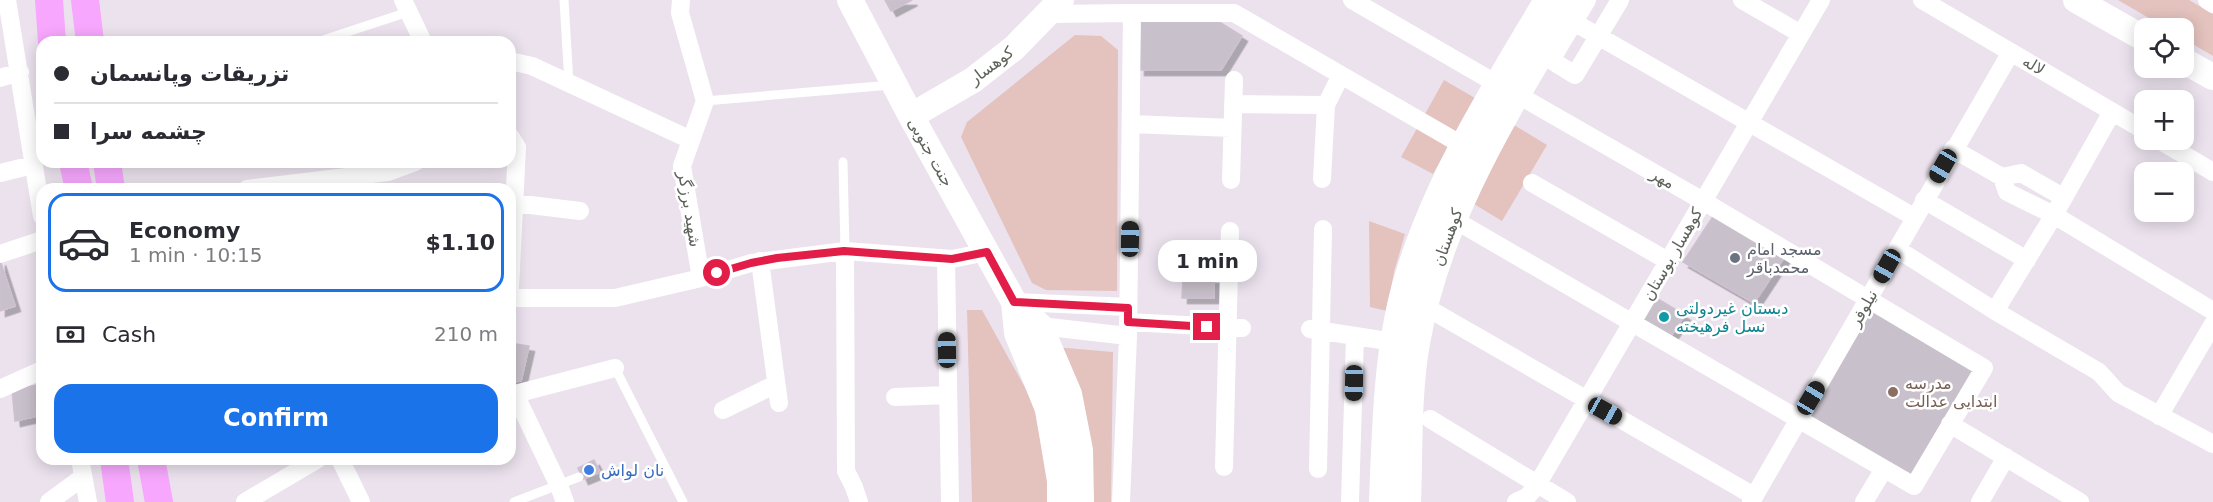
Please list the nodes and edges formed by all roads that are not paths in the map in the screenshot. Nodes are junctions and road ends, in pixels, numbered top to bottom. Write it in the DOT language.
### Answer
graph roads {
  1 [pos="49,0"];
  2 [pos="85,0"];
  3 [pos="564,0"];
  4 [pos="681,0"];
  5 [pos="850,0"];
  6 [pos="1352,0"];
  7 [pos="1587,0"];
  8 [pos="1620,0"];
  9 [pos="1742,0"];
  10 [pos="1821,0"];
  11 [pos="1922,0"];
  12 [pos="2076,0"];
  13 [pos="2207,0"];
  14 [pos="2213,4"];
  15 [pos="5,6"];
  16 [pos="405,6"];
  17 [pos="1055,7"];
  18 [pos="1564,10"];
  19 [pos="1132,13"];
  20 [pos="2134,33"];
  21 [pos="1801,34"];
  22 [pos="52,36"];
  23 [pos="89,36"];
  24 [pos="332,36"];
  25 [pos="420,36"];
  26 [pos="1598,37"];
  27 [pos="2011,52"];
  28 [pos="516,62"];
  29 [pos="2194,67"];
  30 [pos="20,72"];
  31 [pos="1341,75"];
  32 [pos="2213,77"];
  33 [pos="0,78"];
  34 [pos="1234,80"];
  35 [pos="569,84"];
  36 [pos="895,85"];
  37 [pos="1507,90"];
  38 [pos="705,101"];
  39 [pos="1233,104"];
  40 [pos="1326,105"];
  41 [pos="2112,112"];
  42 [pos="910,116"];
  43 [pos="1131,124"];
  44 [pos="1748,124"];
  45 [pos="2134,125"];
  46 [pos="1232,129"];
  47 [pos="691,140"];
  48 [pos="1462,145"];
  49 [pos="1953,149"];
  50 [pos="2176,150"];
  51 [pos="843,162"];
  52 [pos="33,165"];
  53 [pos="74,168"];
  54 [pos="108,168"];
  55 [pos="399,168"];
  56 [pos="515,168"];
  57 [pos="2213,171"];
  58 [pos="0,173"];
  59 [pos="2002,177"];
  60 [pos="1322,179"];
  61 [pos="1231,180"];
  62 [pos="36,183"];
  63 [pos="77,183"];
  64 [pos="110,183"];
  65 [pos="297,183"];
  66 [pos="514,183"];
  67 [pos="1532,183"];
  68 [pos="516,196"];
  69 [pos="2063,197"];
  70 [pos="1924,200"];
  71 [pos="1703,201"];
  72 [pos="580,211"];
  73 [pos="2054,215"];
  74 [pos="1914,217"];
  75 [pos="1453,219"];
  76 [pos="1323,229"];
  77 [pos="1230,231"];
  78 [pos="36,242"];
  79 [pos="1897,249"];
  80 [pos="844,251"];
  81 [pos="987,252"];
  82 [pos="0,254"];
  83 [pos="945,259"];
  84 [pos="2027,260"];
  85 [pos="760,261"];
  86 [pos="1668,261"];
  87 [pos="700,278"];
  88 [pos="516,298"];
  89 [pos="1869,299"];
  90 [pos="1014,302"];
  91 [pos="1424,306"];
  92 [pos="2213,311"];
  93 [pos="1995,312"];
  94 [pos="1128,322"];
  95 [pos="1632,323"];
  96 [pos="2213,324"];
  97 [pos="1040,326"];
  98 [pos="1235,328"];
  99 [pos="1315,330"];
  100 [pos="1355,336"];
  101 [pos="1399,357"];
  102 [pos="615,368"];
  103 [pos="36,373"];
  104 [pos="776,384"];
  105 [pos="0,389"];
  106 [pos="516,394"];
  107 [pos="948,395"];
  108 [pos="895,397"];
  109 [pos="516,401"];
  110 [pos="1586,401"];
  111 [pos="778,403"];
  112 [pos="723,410"];
  113 [pos="2159,416"];
  114 [pos="1799,418"];
  115 [pos="1430,419"];
  116 [pos="1950,424"];
  117 [pos="2213,444"];
  118 [pos="2006,458"];
  119 [pos="81,465"];
  120 [pos="115,465"];
  121 [pos="152,465"];
  122 [pos="308,465"];
  123 [pos="343,465"];
  124 [pos="1224,467"];
  125 [pos="1318,469"];
  126 [pos="1884,469"];
  127 [pos="83,477"];
  128 [pos="579,477"];
  129 [pos="1537,485"];
  130 [pos="562,494"];
  131 [pos="1752,499"];
  132 [pos="49,502"];
  133 [pos="87,502"];
  134 [pos="120,502"];
  135 [pos="159,502"];
  136 [pos="245,502"];
  137 [pos="361,502"];
  138 [pos="513,502"];
  139 [pos="683,502"];
  140 [pos="859,502"];
  141 [pos="950,502"];
  142 [pos="1060,502"];
  143 [pos="1081,502"];
  144 [pos="1120,502"];
  145 [pos="1350,502"];
  146 [pos="1382,502"];
  147 [pos="1408,502"];
  148 [pos="1516,502"];
  149 [pos="1567,502"];
  150 [pos="1864,502"];
  151 [pos="1980,502"];
  152 [pos="2080,502"];
  1 -- 22 [label="main road"];
  2 -- 23 [label="main road"];
  3 -- 35 [label="lane"];
  4 -- 38 [label="street"];
  5 -- 36 [label="main road, جنت جنوبی"];
  6 -- 37 [label="street, مهر"];
  7 -- 18 [label="street"];
  8 -- 26 [label="street"];
  9 -- 21 [label="street"];
  10 -- 21 [label="street, کوهسار بوستان"];
  11 -- 27 [label="street, لاله"];
  12 -- 20 [label="main road"];
  13 -- 14 [label="street"];
  15 -- 30 [label="street"];
  16 -- 24 [label="lane"];
  16 -- 25 [label="street"];
  17 -- 19 [label="street"];
  17 -- 42 [label="main road, کوهسار"];
  18 -- 26 [label="street"];
  18 -- 26 [label="street"];
  18 -- 37 [label="main road, کوهستان"];
  19 -- 31 [label="street"];
  19 -- 43 [label="street"];
  21 -- 44 [label="street, کوهسار بوستان"];
  26 -- 44 [label="street"];
  27 -- 41 [label="street, لاله"];
  27 -- 49 [label="street, نیلوفر"];
  28 -- 35 [label="street"];
  29 -- 32 [label="main road"];
  30 -- 33 [label="street"];
  30 -- 52 [label="street"];
  31 -- 40 [label="street"];
  31 -- 48 [label="street"];
  34 -- 39 [label="street"];
  35 -- 47 [label="street"];
  36 -- 38 [label="lane"];
  36 -- 42 [label="main road, جنت جنوبی"];
  37 -- 48 [label="main road, کوهستان"];
  37 -- 71 [label="street, مهر"];
  37 -- 75 [label="main road, کوهستان"];
  38 -- 47 [label="street, شهید برزگر"];
  39 -- 40 [label="street"];
  39 -- 46 [label="street"];
  40 -- 60 [label="street"];
  41 -- 45 [label="street, لاله"];
  41 -- 69 [label="street"];
  42 -- 81 [label="main road, جنت جنوبی"];
  43 -- 46 [label="street"];
  43 -- 94 [label="street"];
  44 -- 71 [label="street, کوهسار بوستان"];
  44 -- 74 [label="street"];
  46 -- 61 [label="street"];
  47 -- 87 [label="street, شهید برزگر"];
  48 -- 101 [label="main road, کوهستان"];
  49 -- 59 [label="street"];
  49 -- 70 [label="street, نیلوفر"];
  50 -- 57 [label="street"];
  51 -- 80 [label="lane"];
  52 -- 58 [label="street"];
  52 -- 62 [label="street"];
  53 -- 63 [label="main road"];
  54 -- 64 [label="main road"];
  55 -- 65 [label="street"];
  56 -- 66 [label="street"];
  59 -- 69 [label="street"];
  59 -- 73 [label="street"];
  67 -- 86 [label="street"];
  68 -- 72 [label="street"];
  69 -- 73 [label="street"];
  70 -- 74 [label="street, نیلوفر"];
  70 -- 84 [label="street"];
  71 -- 86 [label="street, کوهسار بوستان"];
  71 -- 89 [label="street, مهر"];
  73 -- 84 [label="street"];
  73 -- 92 [label="street"];
  74 -- 79 [label="street, نیلوفر"];
  75 -- 91 [label="main road, کوهستان"];
  75 -- 95 [label="street"];
  76 -- 99 [label="street"];
  77 -- 98 [label="street"];
  78 -- 82 [label="street"];
  79 -- 89 [label="street, نیلوفر"];
  79 -- 93 [label="street"];
  80 -- 83 [label="street"];
  80 -- 85 [label="street"];
  80 -- 140 [label="street"];
  81 -- 83 [label="street"];
  81 -- 90 [label="main road, جنت جنوبی"];
  83 -- 107 [label="street"];
  84 -- 93 [label="street"];
  85 -- 87 [label="street"];
  85 -- 104 [label="street"];
  86 -- 95 [label="street, کوهسار بوستان"];
  87 -- 88 [label="street"];
  89 -- 114 [label="street, نیلوفر"];
  89 -- 116 [label="street, مهر"];
  90 -- 94 [label="street"];
  90 -- 97 [label="main road, جنت جنوبی"];
  90 -- 142 [label="main road, جنت جنوبی"];
  91 -- 101 [label="main road, کوهستان"];
  91 -- 110 [label="street"];
  93 -- 113 [label="street"];
  94 -- 97 [label="street"];
  94 -- 98 [label="street"];
  94 -- 144 [label="street"];
  95 -- 110 [label="street, کوهسار بوستان"];
  95 -- 114 [label="street"];
  96 -- 113 [label="street"];
  97 -- 143 [label="main road, جنت جنوبی"];
  98 -- 124 [label="street"];
  99 -- 100 [label="street"];
  99 -- 125 [label="street"];
  100 -- 101 [label="street"];
  100 -- 145 [label="street"];
  101 -- 146 [label="main road, کوهستان"];
  101 -- 147 [label="main road, کوهستان"];
  102 -- 106 [label="street"];
  102 -- 139 [label="lane"];
  103 -- 105 [label="street"];
  104 -- 111 [label="street"];
  104 -- 112 [label="street"];
  107 -- 108 [label="street"];
  107 -- 141 [label="street"];
  109 -- 130 [label="street"];
  110 -- 129 [label="street, کوهسار بوستان"];
  110 -- 131 [label="street"];
  113 -- 117 [label="street"];
  114 -- 126 [label="street"];
  114 -- 131 [label="street, نیلوفر"];
  115 -- 129 [label="street"];
  116 -- 118 [label="street"];
  116 -- 126 [label="street"];
  118 -- 151 [label="street"];
  118 -- 152 [label="street"];
  119 -- 127 [label="street"];
  120 -- 134 [label="main road"];
  121 -- 135 [label="main road"];
  122 -- 136 [label="street"];
  123 -- 137 [label="street"];
  126 -- 150 [label="street"];
  127 -- 132 [label="street"];
  127 -- 133 [label="street"];
  128 -- 130 [label="lane"];
  129 -- 148 [label="street, کوهسار بوستان"];
  129 -- 149 [label="street"];
  130 -- 138 [label="lane"];
}
